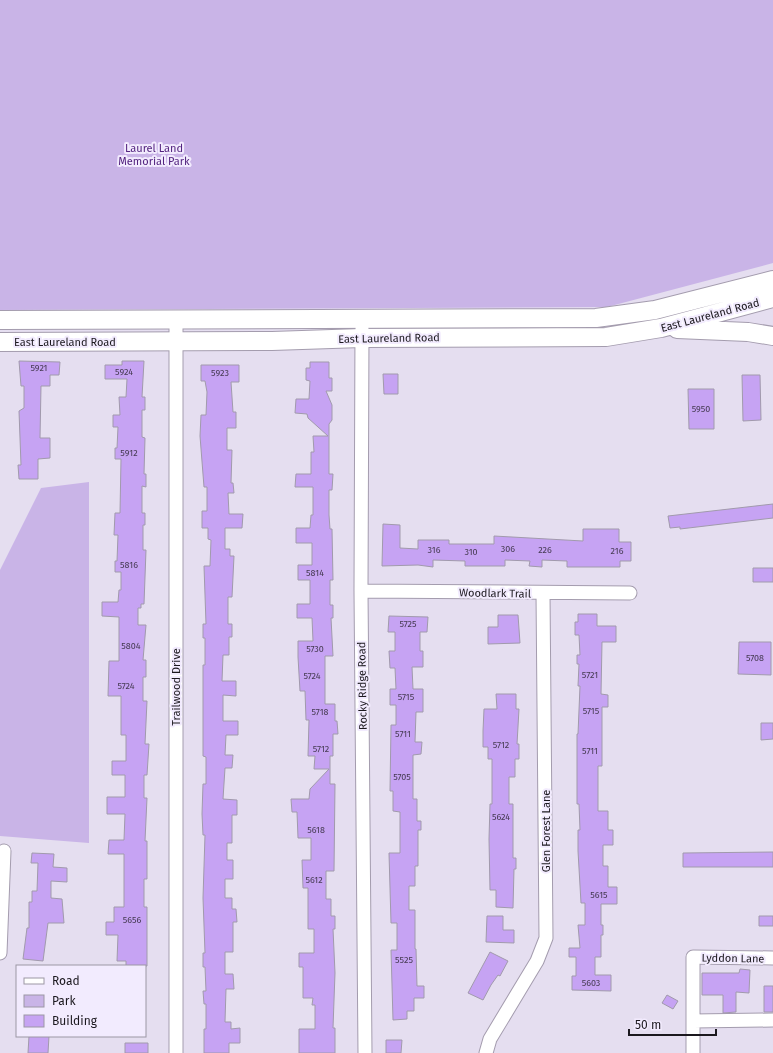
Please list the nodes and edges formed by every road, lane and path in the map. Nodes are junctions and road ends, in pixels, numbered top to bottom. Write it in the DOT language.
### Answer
graph roads {
  1 [pos="773,280"];
  2 [pos="745,296"];
  3 [pos="773,298"];
  4 [pos="362,318"];
  5 [pos="0,320"];
  6 [pos="176,321"];
  7 [pos="661,328"];
  8 [pos="773,336"];
  9 [pos="362,338"];
  10 [pos="0,342"];
  11 [pos="176,342"];
  12 [pos="361,591"];
  13 [pos="543,593"];
  14 [pos="630,593"];
  15 [pos="4,852"];
  16 [pos="1,914"];
  17 [pos="0,953"];
  18 [pos="773,958"];
  19 [pos="773,1020"];
  20 [pos="693,1021"];
  21 [pos="176,1053"];
  22 [pos="365,1053"];
  23 [pos="486,1053"];
  24 [pos="693,1053"];
  1 -- 2 [label="main road, East Laureland Road"];
  2 -- 3 [label="main road, East Laureland Road"];
  2 -- 4 [label="main road, East Laureland Road"];
  2 -- 7 [label="main road, East Laureland Road"];
  4 -- 6 [label="main road, East Laureland Road"];
  4 -- 9 [label="street, Rocky Ridge Road"];
  5 -- 6 [label="main road, East Laureland Road"];
  6 -- 11 [label="street, Trailwood Drive"];
  7 -- 8 [label="main road"];
  7 -- 9 [label="main road, East Laureland Road"];
  9 -- 11 [label="main road, East Laureland Road"];
  9 -- 12 [label="street, Rocky Ridge Road"];
  10 -- 11 [label="main road, East Laureland Road"];
  11 -- 21 [label="street, Trailwood Drive"];
  12 -- 13 [label="street, Woodlark Trail"];
  12 -- 22 [label="street, Rocky Ridge Road"];
  13 -- 14 [label="street, Woodlark Trail"];
  13 -- 23 [label="street, Glen Forest Lane"];
  15 -- 16 [label="street"];
  16 -- 17 [label="street"];
  18 -- 20 [label="street, Lyddon Lane"];
  19 -- 20 [label="street"];
  20 -- 24 [label="street"];
}
